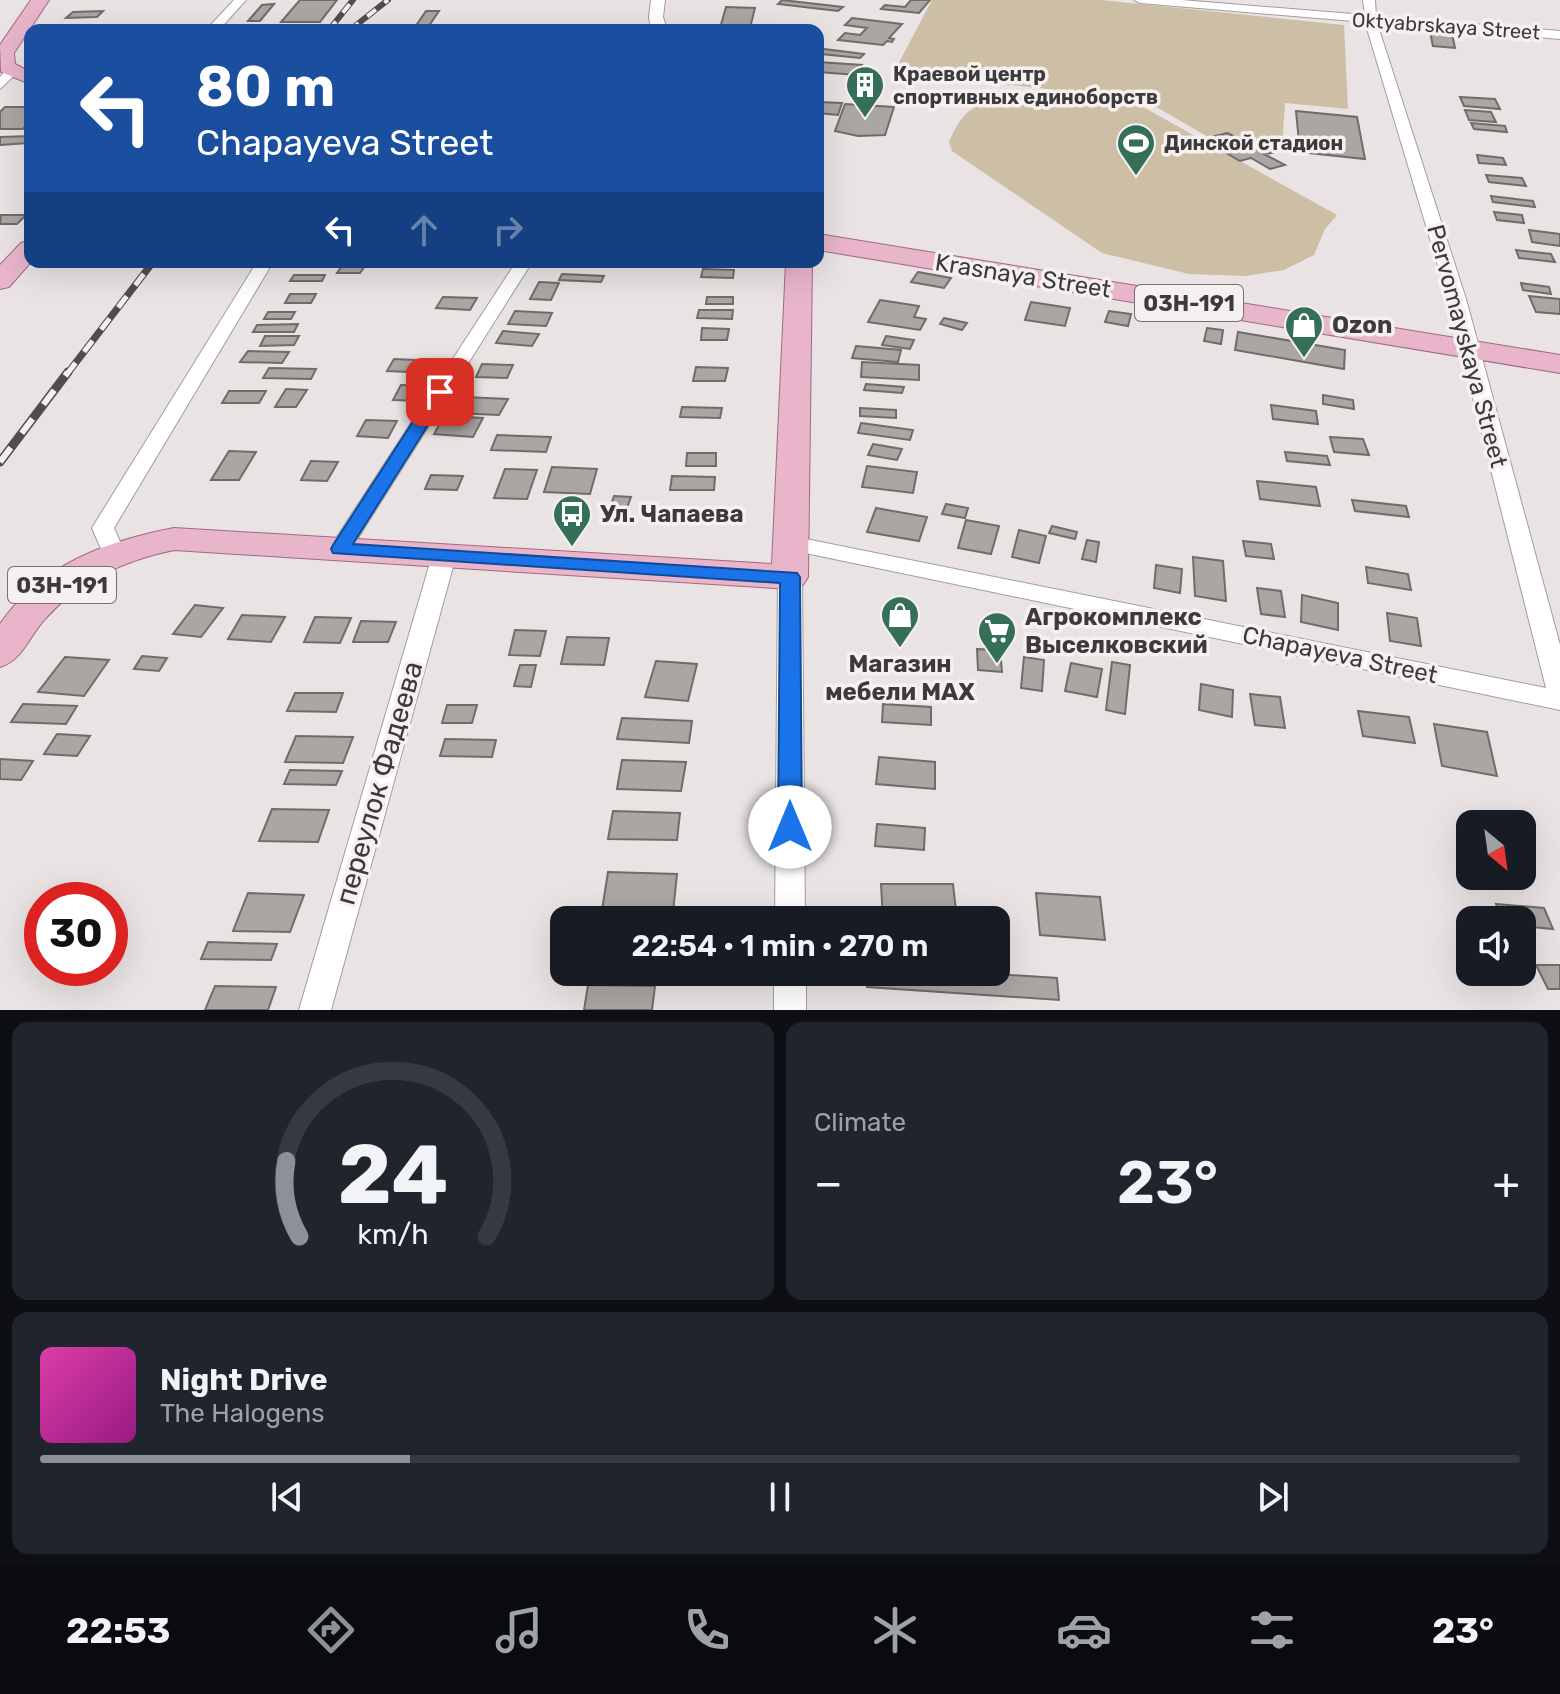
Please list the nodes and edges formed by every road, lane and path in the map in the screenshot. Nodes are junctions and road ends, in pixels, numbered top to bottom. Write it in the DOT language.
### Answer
graph roads {
  1 [pos="40,0"];
  2 [pos="240,0"];
  3 [pos="658,0"];
  4 [pos="1140,0"];
  5 [pos="1369,0"];
  6 [pos="1371,22"];
  7 [pos="218,24"];
  8 [pos="658,24"];
  9 [pos="1560,35"];
  10 [pos="4,45"];
  11 [pos="5,79"];
  12 [pos="824,243"];
  13 [pos="24,255"];
  14 [pos="261,268"];
  15 [pos="520,268"];
  16 [pos="799,268"];
  17 [pos="0,281"];
  18 [pos="1468,348"];
  19 [pos="1560,364"];
  20 [pos="129,548"];
  21 [pos="340,549"];
  22 [pos="444,556"];
  23 [pos="790,560"];
  24 [pos="0,653"];
  25 [pos="1560,693"];
  26 [pos="1560,700"];
  27 [pos="790,906"];
  28 [pos="790,986"];
  29 [pos="315,1010"];
  30 [pos="790,1010"];
  1 -- 10 [label="main road"];
  2 -- 7 [label="street"];
  3 -- 8 [label="street"];
  4 -- 6 [label="street, Oktyabrskaya Street"];
  5 -- 6 [label="street, Pervomayskaya Street"];
  6 -- 9 [label="street, Oktyabrskaya Street"];
  6 -- 18 [label="street, Pervomayskaya Street"];
  10 -- 11 [label="main road"];
  12 -- 18 [label="main road, Krasnaya Street / 03Н-191"];
  13 -- 17 [label="main road"];
  14 -- 20 [label="street"];
  15 -- 21 [label="street"];
  16 -- 23 [label="main road"];
  18 -- 19 [label="main road, Krasnaya Street / 03Н-191"];
  18 -- 25 [label="street, Pervomayskaya Street"];
  20 -- 21 [label="main road, Chapayeva Street / 03Н-191"];
  20 -- 24 [label="main road, 03Н-191"];
  21 -- 22 [label="main road, Chapayeva Street / 03Н-191"];
  22 -- 23 [label="main road, Chapayeva Street / 03Н-191"];
  22 -- 29 [label="street, переулок Фадеева"];
  23 -- 26 [label="street, Chapayeva Street"];
  23 -- 27 [label="street"];
  28 -- 30 [label="street"];
}
